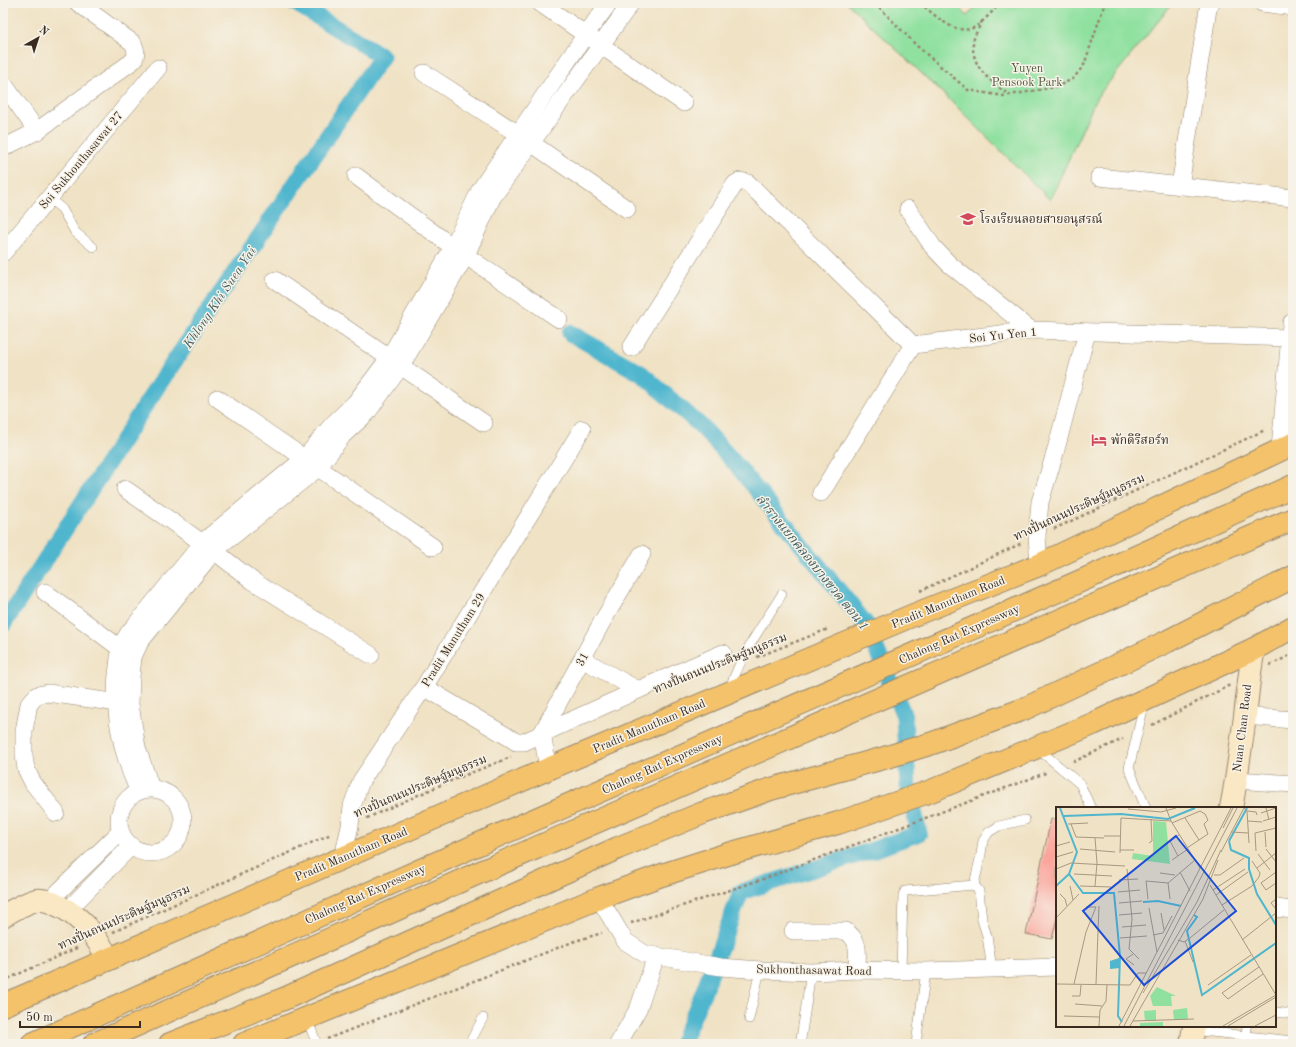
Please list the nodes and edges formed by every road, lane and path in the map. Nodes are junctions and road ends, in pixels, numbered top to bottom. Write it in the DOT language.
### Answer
graph roads {
  1 [pos="78,3"];
  2 [pos="540,3"];
  3 [pos="609,3"];
  4 [pos="631,3"];
  5 [pos="875,3"];
  6 [pos="920,3"];
  7 [pos="1000,3"];
  8 [pos="1105,3"];
  9 [pos="1211,3"];
  10 [pos="1262,3"];
  11 [pos="1293,7"];
  12 [pos="982,21"];
  13 [pos="586,34"];
  14 [pos="601,45"];
  15 [pos="158,68"];
  16 [pos="424,73"];
  17 [pos="3,83"];
  18 [pos="1009,95"];
  19 [pos="684,103"];
  20 [pos="38,131"];
  21 [pos="524,139"];
  22 [pos="3,148"];
  23 [pos="356,176"];
  24 [pos="1099,177"];
  25 [pos="1180,186"];
  26 [pos="49,198"];
  27 [pos="1293,198"];
  28 [pos="627,209"];
  29 [pos="908,209"];
  30 [pos="93,247"];
  31 [pos="460,251"];
  32 [pos="3,253"];
  33 [pos="275,280"];
  34 [pos="559,319"];
  35 [pos="1031,330"];
  36 [pos="1292,331"];
  37 [pos="1086,332"];
  38 [pos="913,345"];
  39 [pos="631,348"];
  40 [pos="395,362"];
  41 [pos="217,398"];
  42 [pos="1284,420"];
  43 [pos="484,423"];
  44 [pos="582,429"];
  45 [pos="1288,447"];
  46 [pos="312,463"];
  47 [pos="1293,486"];
  48 [pos="125,489"];
  49 [pos="821,493"];
  50 [pos="1293,519"];
  51 [pos="1037,536"];
  52 [pos="208,547"];
  53 [pos="433,547"];
  54 [pos="642,554"];
  55 [pos="1039,565"];
  56 [pos="1293,578"];
  57 [pos="45,592"];
  58 [pos="915,593"];
  59 [pos="782,594"];
  60 [pos="835,626"];
  61 [pos="1293,627"];
  62 [pos="1254,649"];
  63 [pos="127,652"];
  64 [pos="723,653"];
  65 [pos="1293,654"];
  66 [pos="371,655"];
  67 [pos="582,659"];
  68 [pos="740,664"];
  69 [pos="1249,676"];
  70 [pos="424,687"];
  71 [pos="638,690"];
  72 [pos="730,692"];
  73 [pos="1146,700"];
  74 [pos="123,703"];
  75 [pos="1245,716"];
  76 [pos="1293,720"];
  77 [pos="1138,732"];
  78 [pos="542,733"];
  79 [pos="1036,748"];
  80 [pos="515,755"];
  81 [pos="1060,767"];
  82 [pos="548,769"];
  83 [pos="1236,780"];
  84 [pos="1293,784"];
  85 [pos="144,789"];
  86 [pos="1091,807"];
  87 [pos="1146,807"];
  88 [pos="1231,807"];
  89 [pos="56,813"];
  90 [pos="1025,820"];
  91 [pos="910,824"];
  92 [pos="350,826"];
  93 [pos="120,832"];
  94 [pos="130,847"];
  95 [pos="343,857"];
  96 [pos="974,885"];
  97 [pos="599,898"];
  98 [pos="49,901"];
  99 [pos="1276,908"];
  100 [pos="68,910"];
  101 [pos="1293,910"];
  102 [pos="3,916"];
  103 [pos="793,931"];
  104 [pos="98,939"];
  105 [pos="656,956"];
  106 [pos="109,959"];
  107 [pos="1056,967"];
  108 [pos="992,969"];
  109 [pos="760,970"];
  110 [pos="857,970"];
  111 [pos="901,971"];
  112 [pos="926,971"];
  113 [pos="812,972"];
  114 [pos="3,981"];
  115 [pos="3,1005"];
  116 [pos="1276,1012"];
  117 [pos="1293,1014"];
  118 [pos="483,1018"];
  119 [pos="307,1019"];
  120 [pos="749,1019"];
  121 [pos="1247,1027"];
  122 [pos="1193,1033"];
  123 [pos="1246,1036"];
  124 [pos="801,1038"];
  125 [pos="1293,1041"];
  126 [pos="32,1044"];
  127 [pos="94,1044"];
  128 [pos="170,1044"];
  129 [pos="244,1044"];
  130 [pos="317,1044"];
  131 [pos="469,1044"];
  132 [pos="618,1044"];
  133 [pos="916,1044"];
  1 -- 20 [label="street"];
  2 -- 13 [label="street"];
  3 -- 13 [label="street"];
  4 -- 14 [label="street"];
  5 -- 18 [label="path"];
  6 -- 12 [label="path"];
  7 -- 12 [label="path"];
  8 -- 18 [label="path"];
  9 -- 25 [label="street"];
  10 -- 11 [label="street"];
  12 -- 18 [label="path"];
  13 -- 14 [label="street"];
  13 -- 21 [label="street"];
  14 -- 19 [label="street"];
  14 -- 21 [label="street"];
  15 -- 26 [label="street, Soi Sukhonthasawat 27"];
  16 -- 21 [label="street"];
  17 -- 20 [label="street"];
  20 -- 22 [label="street"];
  21 -- 28 [label="street"];
  21 -- 31 [label="street"];
  23 -- 31 [label="street"];
  24 -- 25 [label="street"];
  25 -- 27 [label="street"];
  26 -- 30 [label="lane"];
  26 -- 32 [label="street, Soi Sukhonthasawat 27"];
  29 -- 35 [label="street"];
  31 -- 34 [label="street"];
  31 -- 40 [label="street"];
  33 -- 40 [label="street"];
  35 -- 37 [label="street, Soi Yu Yen 1"];
  35 -- 38 [label="street, Soi Yu Yen 1"];
  36 -- 37 [label="street, Soi Yu Yen 1"];
  36 -- 42 [label="street"];
  37 -- 51 [label="street"];
  38 -- 39 [label="street"];
  38 -- 49 [label="street"];
  40 -- 43 [label="street"];
  40 -- 46 [label="street"];
  41 -- 46 [label="street"];
  42 -- 45 [label="street"];
  42 -- 51 [label="path, ทางปั่นถนนประดิษฐ์มนูธรรม"];
  44 -- 70 [label="street, Pradit Manutham 29"];
  45 -- 55 [label="main road, Pradit Manutham Road"];
  46 -- 52 [label="street"];
  46 -- 53 [label="street"];
  47 -- 126 [label="main road, Chalong Rat Expressway"];
  48 -- 52 [label="street"];
  50 -- 127 [label="main road"];
  51 -- 55 [label="street"];
  51 -- 58 [label="path, ทางปั่นถนนประดิษฐ์มนูธรรม"];
  52 -- 63 [label="street"];
  52 -- 66 [label="street"];
  54 -- 67 [label="street, 31"];
  55 -- 72 [label="main road, Pradit Manutham Road"];
  56 -- 128 [label="main road"];
  57 -- 63 [label="street"];
  59 -- 68 [label="lane"];
  60 -- 68 [label="path, ทางปั่นถนนประดิษฐ์มนูธรรม"];
  61 -- 62 [label="main road"];
  62 -- 69 [label="main road, Nuan Chan Road"];
  62 -- 73 [label="main road"];
  63 -- 74 [label="street"];
  64 -- 71 [label="street"];
  65 -- 69 [label="path"];
  67 -- 71 [label="street"];
  67 -- 78 [label="street, 31"];
  68 -- 72 [label="lane"];
  69 -- 75 [label="main road, Nuan Chan Road"];
  69 -- 77 [label="path"];
  70 -- 78 [label="street"];
  70 -- 92 [label="street, Pradit Manutham 29"];
  71 -- 78 [label="street"];
  72 -- 82 [label="main road, Pradit Manutham Road"];
  73 -- 77 [label="lane"];
  73 -- 79 [label="main road"];
  74 -- 85 [label="street"];
  74 -- 89 [label="street"];
  75 -- 76 [label="street"];
  75 -- 83 [label="main road, Nuan Chan Road"];
  77 -- 81 [label="path"];
  77 -- 87 [label="lane"];
  78 -- 82 [label="street"];
  79 -- 81 [label="lane"];
  79 -- 97 [label="main road"];
  80 -- 92 [label="path, ทางปั่นถนนประดิษฐ์มนูธรรม"];
  81 -- 86 [label="lane"];
  81 -- 91 [label="path"];
  82 -- 95 [label="main road, Pradit Manutham Road"];
  83 -- 84 [label="street"];
  83 -- 88 [label="main road, Nuan Chan Road"];
  85 -- 93 [label="street"];
  85 -- 94 [label="street"];
  90 -- 96 [label="lane"];
  92 -- 95 [label="street, Pradit Manutham 29"];
  92 -- 104 [label="path, ทางปั่นถนนประดิษฐ์มนูธรรม"];
  93 -- 94 [label="street"];
  93 -- 98 [label="street"];
  94 -- 100 [label="street"];
  95 -- 106 [label="main road, Pradit Manutham Road"];
  96 -- 108 [label="lane"];
  96 -- 111 [label="lane"];
  97 -- 105 [label="street, Sukhonthasawat Road"];
  97 -- 119 [label="main road"];
  98 -- 100 [label="main road"];
  98 -- 102 [label="main road"];
  99 -- 101 [label="street"];
  100 -- 104 [label="main road"];
  103 -- 110 [label="street"];
  104 -- 106 [label="main road"];
  104 -- 114 [label="path, ทางปั่นถนนประดิษฐ์มนูธรรม"];
  105 -- 109 [label="street, Sukhonthasawat Road"];
  105 -- 132 [label="street"];
  106 -- 115 [label="main road, Pradit Manutham Road"];
  107 -- 108 [label="street, Sukhonthasawat Road"];
  108 -- 112 [label="street, Sukhonthasawat Road"];
  109 -- 113 [label="street, Sukhonthasawat Road"];
  109 -- 120 [label="lane"];
  110 -- 111 [label="street, Sukhonthasawat Road"];
  110 -- 113 [label="street, Sukhonthasawat Road"];
  111 -- 112 [label="street, Sukhonthasawat Road"];
  112 -- 133 [label="lane"];
  113 -- 124 [label="lane"];
  116 -- 117 [label="lane"];
  118 -- 131 [label="lane"];
  119 -- 129 [label="main road"];
  119 -- 130 [label="lane"];
  121 -- 123 [label="lane"];
  122 -- 123 [label="lane"];
  123 -- 125 [label="lane"];
}
